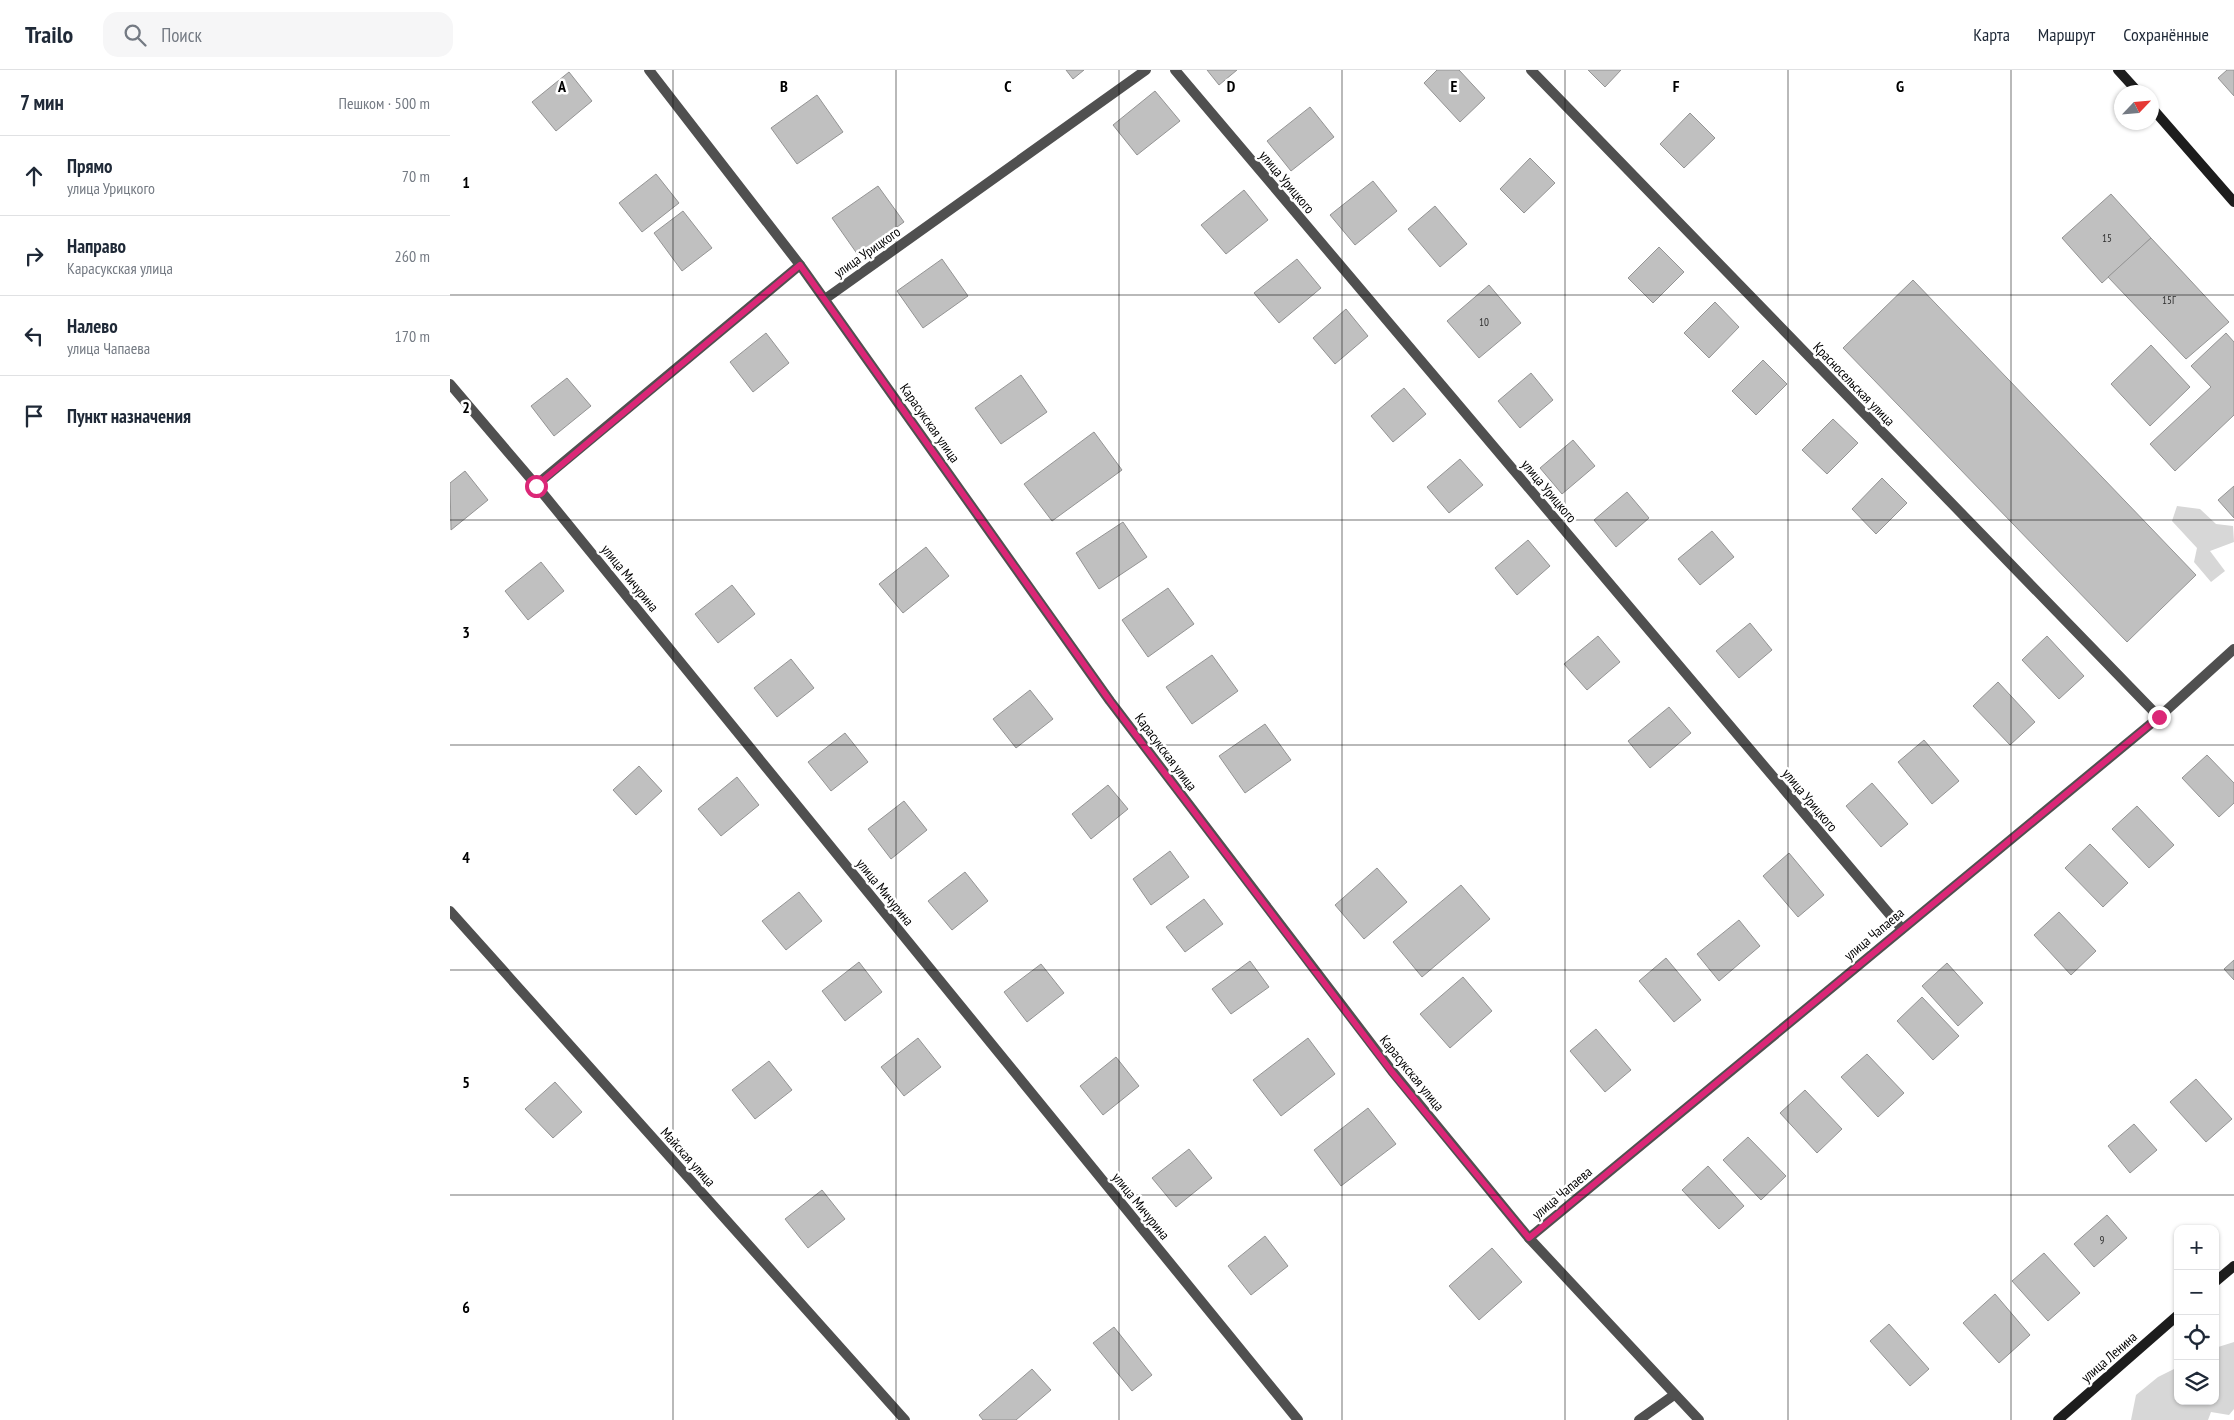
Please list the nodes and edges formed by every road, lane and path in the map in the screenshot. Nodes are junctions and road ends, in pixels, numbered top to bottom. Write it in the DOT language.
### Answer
graph roads {
  1 [pos="649,70"];
  2 [pos="1146,70"];
  3 [pos="1175,70"];
  4 [pos="1531,70"];
  5 [pos="2118,70"];
  6 [pos="2132,85"];
  7 [pos="2159,116"];
  8 [pos="2234,202"];
  9 [pos="800,265"];
  10 [pos="825,299"];
  11 [pos="450,384"];
  12 [pos="536,486"];
  13 [pos="2234,649"];
  14 [pos="2159,717"];
  15 [pos="450,912"];
  16 [pos="1902,929"];
  17 [pos="1529,1238"];
  18 [pos="2234,1266"];
  19 [pos="2219,1279"];
  20 [pos="2174,1318"];
  21 [pos="1674,1395"];
  22 [pos="904,1420"];
  23 [pos="1298,1420"];
  24 [pos="1639,1420"];
  25 [pos="1699,1420"];
  26 [pos="2058,1420"];
  1 -- 9 [label="street, Карасукская улица"];
  2 -- 10 [label="street, улица Урицкого"];
  3 -- 16 [label="street, улица Урицкого"];
  4 -- 14 [label="street, Красносельская улица"];
  5 -- 6 [label="main road"];
  7 -- 8 [label="main road"];
  9 -- 10 [label="street, Карасукская улица"];
  9 -- 12 [label="street"];
  10 -- 17 [label="street, Карасукская улица"];
  11 -- 12 [label="street, улица Мичурина"];
  12 -- 23 [label="street, улица Мичурина"];
  13 -- 14 [label="street, улица Чапаева"];
  14 -- 16 [label="street, улица Чапаева"];
  15 -- 22 [label="street, Майская улица"];
  16 -- 17 [label="street, улица Чапаева"];
  17 -- 21 [label="street, Карасукская улица"];
  18 -- 19 [label="main road"];
  20 -- 26 [label="main road, улица Ленина"];
  21 -- 24 [label="street"];
  21 -- 25 [label="street, Карасукская улица"];
}
